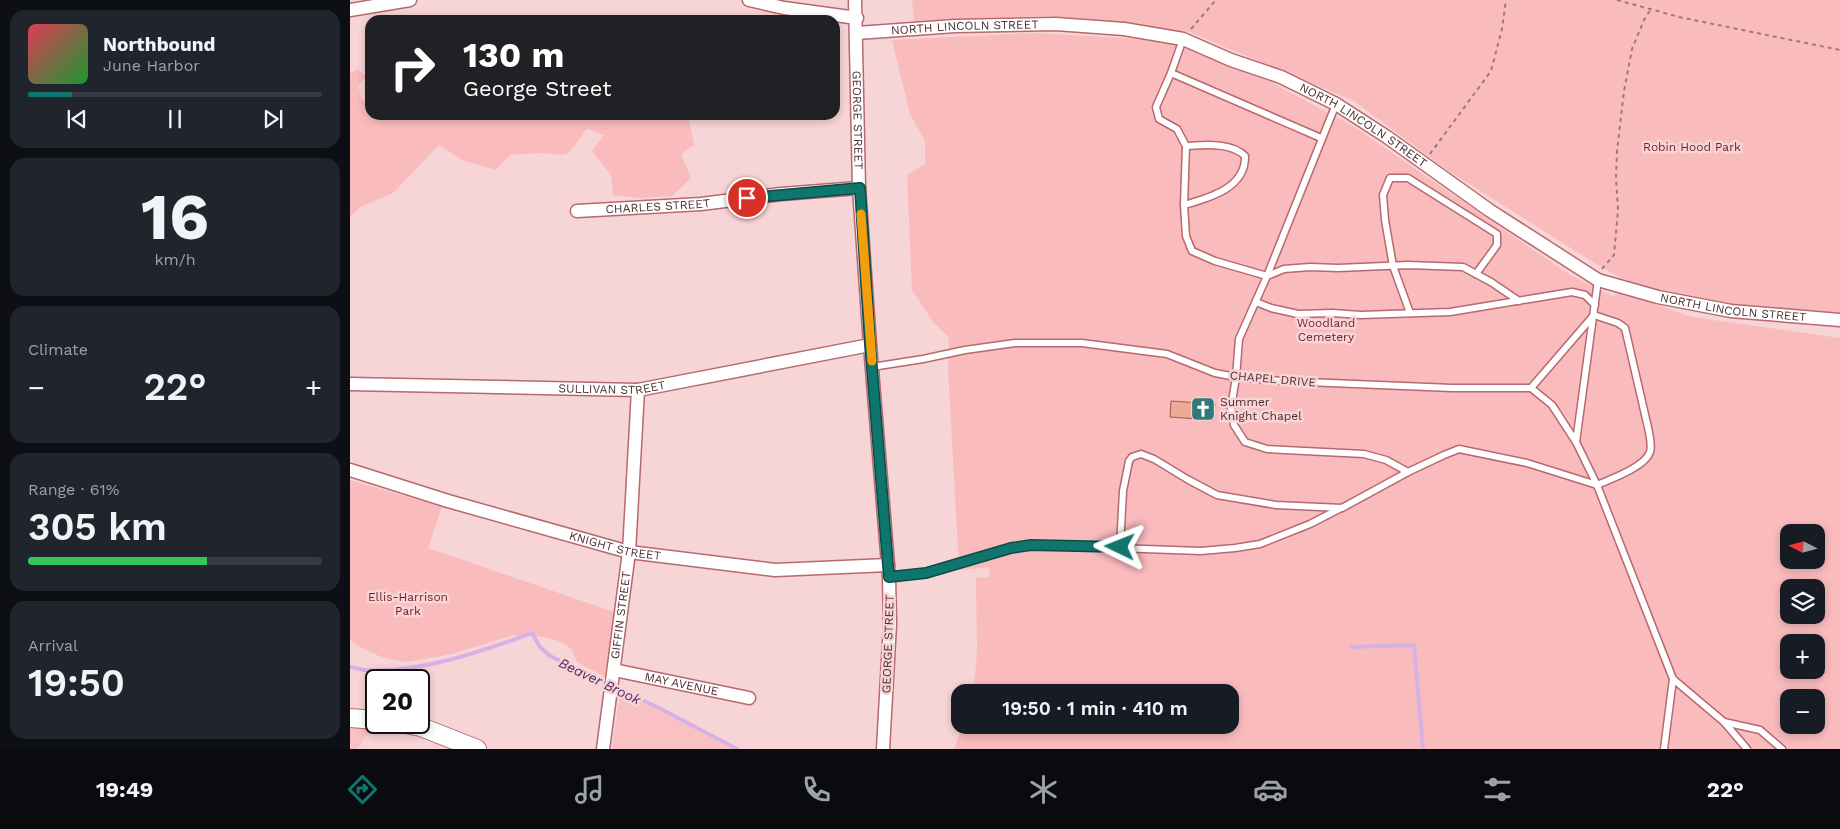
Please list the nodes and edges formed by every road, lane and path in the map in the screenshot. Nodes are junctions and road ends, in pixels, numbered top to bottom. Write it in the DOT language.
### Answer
graph roads {
  1 [pos="410,0"];
  2 [pos="749,0"];
  3 [pos="855,0"];
  4 [pos="1218,0"];
  5 [pos="1506,0"];
  6 [pos="1618,0"];
  7 [pos="1651,9"];
  8 [pos="350,10"];
  9 [pos="834,15"];
  10 [pos="840,16"];
  11 [pos="856,18"];
  12 [pos="857,33"];
  13 [pos="1182,39"];
  14 [pos="1840,50"];
  15 [pos="1171,72"];
  16 [pos="1336,104"];
  17 [pos="1321,138"];
  18 [pos="1186,146"];
  19 [pos="1421,162"];
  20 [pos="860,188"];
  21 [pos="1184,205"];
  22 [pos="577,211"];
  23 [pos="1393,266"];
  24 [pos="1476,274"];
  25 [pos="1267,276"];
  26 [pos="1598,280"];
  27 [pos="1519,301"];
  28 [pos="1256,302"];
  29 [pos="1595,305"];
  30 [pos="1410,313"];
  31 [pos="1594,314"];
  32 [pos="1840,320"];
  33 [pos="870,344"];
  34 [pos="872,367"];
  35 [pos="1236,377"];
  36 [pos="350,384"];
  37 [pos="1531,388"];
  38 [pos="638,390"];
  39 [pos="1576,442"];
  40 [pos="350,470"];
  41 [pos="1408,472"];
  42 [pos="1597,485"];
  43 [pos="1342,508"];
  44 [pos="1120,547"];
  45 [pos="629,552"];
  46 [pos="889,571"];
  47 [pos="613,674"];
  48 [pos="1673,679"];
  49 [pos="749,698"];
  50 [pos="350,718"];
  51 [pos="365,719"];
  52 [pos="1724,722"];
  53 [pos="430,731"];
  54 [pos="477,749"];
  55 [pos="603,749"];
  56 [pos="883,749"];
  57 [pos="1664,749"];
  58 [pos="1747,749"];
  59 [pos="1782,749"];
  1 -- 8 [label="street"];
  2 -- 9 [label="street"];
  3 -- 11 [label="street, GEORGE STREET"];
  4 -- 13 [label="path"];
  5 -- 19 [label="path"];
  6 -- 7 [label="path"];
  7 -- 14 [label="path"];
  7 -- 26 [label="path"];
  10 -- 11 [label="street"];
  11 -- 12 [label="street, GEORGE STREET"];
  12 -- 13 [label="street, NORTH LINCOLN STREET"];
  12 -- 20 [label="street, GEORGE STREET"];
  13 -- 15 [label="lane"];
  13 -- 16 [label="street, NORTH LINCOLN STREET"];
  15 -- 17 [label="lane"];
  15 -- 18 [label="lane"];
  16 -- 17 [label="lane"];
  16 -- 19 [label="street, NORTH LINCOLN STREET"];
  17 -- 25 [label="lane"];
  18 -- 21 [label="lane"];
  18 -- 21 [label="lane"];
  19 -- 26 [label="street, NORTH LINCOLN STREET"];
  20 -- 22 [label="street, CHARLES STREET"];
  20 -- 33 [label="street, GEORGE STREET"];
  21 -- 25 [label="lane"];
  23 -- 24 [label="lane"];
  23 -- 24 [label="lane"];
  23 -- 25 [label="lane"];
  23 -- 30 [label="lane"];
  24 -- 27 [label="lane"];
  25 -- 28 [label="lane"];
  26 -- 29 [label="lane"];
  26 -- 32 [label="street, NORTH LINCOLN STREET"];
  27 -- 29 [label="lane"];
  27 -- 30 [label="lane"];
  28 -- 30 [label="lane"];
  28 -- 35 [label="lane"];
  29 -- 31 [label="lane"];
  31 -- 37 [label="lane"];
  31 -- 39 [label="lane"];
  31 -- 42 [label="lane"];
  33 -- 34 [label="street, GEORGE STREET"];
  33 -- 38 [label="street, SULLIVAN STREET"];
  34 -- 35 [label="lane, CHAPEL DRIVE"];
  34 -- 46 [label="street, GEORGE STREET"];
  35 -- 37 [label="lane, CHAPEL DRIVE"];
  35 -- 41 [label="lane"];
  36 -- 38 [label="street, SULLIVAN STREET"];
  37 -- 39 [label="lane"];
  38 -- 45 [label="street, GIFFIN STREET"];
  39 -- 42 [label="lane"];
  40 -- 45 [label="street, KNIGHT STREET"];
  41 -- 42 [label="lane"];
  41 -- 43 [label="lane"];
  42 -- 48 [label="lane"];
  43 -- 44 [label="lane"];
  43 -- 44 [label="lane"];
  44 -- 46 [label="lane"];
  45 -- 46 [label="street, KNIGHT STREET"];
  45 -- 47 [label="street, GIFFIN STREET"];
  46 -- 56 [label="street, GEORGE STREET"];
  47 -- 49 [label="street, MAY AVENUE"];
  47 -- 55 [label="street, GIFFIN STREET"];
  48 -- 52 [label="lane"];
  48 -- 57 [label="lane"];
  50 -- 51 [label="main road"];
  52 -- 58 [label="lane"];
  52 -- 59 [label="lane"];
  53 -- 54 [label="main road"];
}
